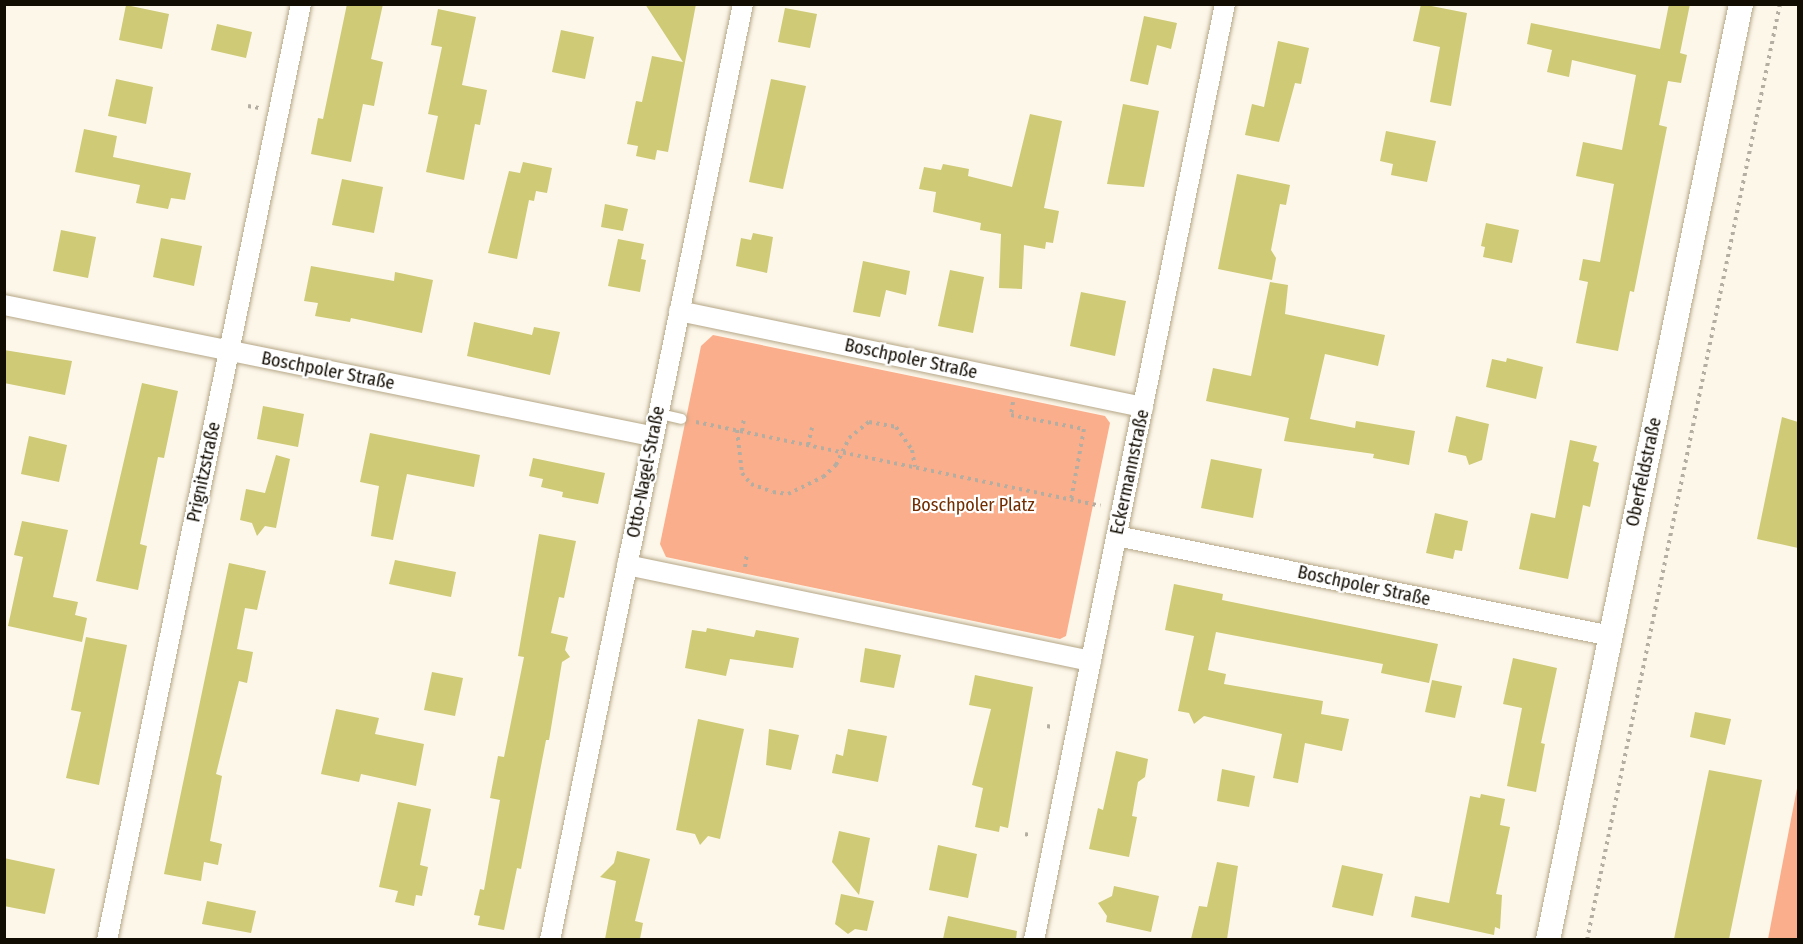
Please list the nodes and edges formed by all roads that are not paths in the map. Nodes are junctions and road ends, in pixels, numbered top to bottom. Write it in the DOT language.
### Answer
graph roads {
  1 [pos="301,4"];
  2 [pos="743,4"];
  3 [pos="1225,4"];
  4 [pos="1741,4"];
  5 [pos="4,305"];
  6 [pos="679,311"];
  7 [pos="229,351"];
  8 [pos="1143,407"];
  9 [pos="656,413"];
  10 [pos="681,419"];
  11 [pos="651,436"];
  12 [pos="1117,536"];
  13 [pos="627,565"];
  14 [pos="1611,636"];
  15 [pos="1091,661"];
  16 [pos="107,939"];
  17 [pos="550,939"];
  18 [pos="1035,939"];
  19 [pos="1548,939"];
  1 -- 7 [label="street, Prignitzstraße"];
  2 -- 6 [label="street, Otto-Nagel-Straße"];
  3 -- 8 [label="street, Eckermannstraße"];
  4 -- 14 [label="street, Oberfeldstraße"];
  5 -- 7 [label="street, Boschpoler Straße"];
  6 -- 8 [label="street, Boschpoler Straße"];
  6 -- 9 [label="street, Otto-Nagel-Straße"];
  7 -- 11 [label="street, Boschpoler Straße"];
  7 -- 16 [label="street, Prignitzstraße"];
  8 -- 12 [label="street, Eckermannstraße"];
  9 -- 10 [label="lane"];
  9 -- 11 [label="street, Otto-Nagel-Straße"];
  11 -- 13 [label="street, Otto-Nagel-Straße"];
  12 -- 14 [label="street, Boschpoler Straße"];
  12 -- 15 [label="street, Eckermannstraße"];
  13 -- 15 [label="street"];
  13 -- 17 [label="street, Otto-Nagel-Straße"];
  14 -- 19 [label="street, Oberfeldstraße"];
  15 -- 18 [label="street, Eckermannstraße"];
}
